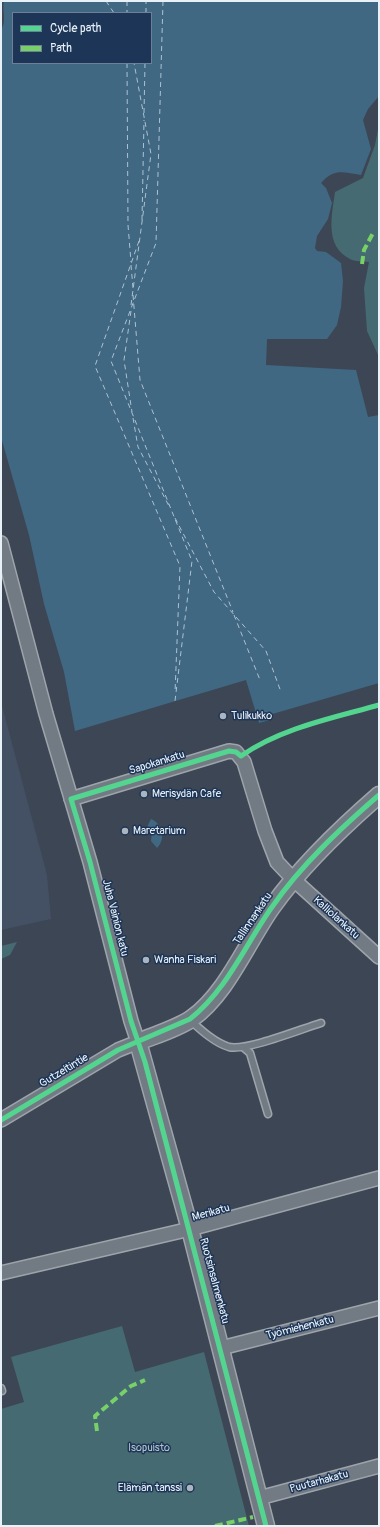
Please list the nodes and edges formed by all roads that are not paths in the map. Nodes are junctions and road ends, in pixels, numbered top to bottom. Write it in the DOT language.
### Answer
graph roads {
  1 [pos="1,543"];
  2 [pos="379,795"];
  3 [pos="71,799"];
  4 [pos="294,880"];
  5 [pos="379,957"];
  6 [pos="190,1020"];
  7 [pos="321,1023"];
  8 [pos="138,1042"];
  9 [pos="243,1047"];
  10 [pos="268,1114"];
  11 [pos="1,1120"];
  12 [pos="379,1178"];
  13 [pos="190,1229"];
  14 [pos="1,1273"];
  15 [pos="379,1308"];
  16 [pos="221,1348"];
  17 [pos="379,1466"];
  18 [pos="259,1498"];
  19 [pos="266,1526"];
  1 -- 3 [label="street, Juha Vainion katu"];
  2 -- 4 [label="street, Tallinnankatu"];
  3 -- 4 [label="street, Sapokankatu"];
  3 -- 8 [label="street, Juha Vainion katu"];
  4 -- 5 [label="street, Kalliolankatu"];
  4 -- 6 [label="street, Tallinnankatu"];
  6 -- 8 [label="street, Tallinnankatu"];
  6 -- 9 [label="lane"];
  7 -- 9 [label="lane"];
  8 -- 11 [label="street, Gutzeitintie"];
  8 -- 13 [label="street, Ruotsinsalmenkatu"];
  9 -- 10 [label="lane"];
  12 -- 13 [label="street, Merikatu"];
  13 -- 14 [label="street, Merikatu"];
  13 -- 16 [label="street, Ruotsinsalmenkatu"];
  15 -- 16 [label="street, Työmiehenkatu"];
  16 -- 18 [label="street, Ruotsinsalmenkatu"];
  17 -- 18 [label="street, Puutarhakatu"];
  18 -- 19 [label="street, Ruotsinsalmenkatu"];
}
